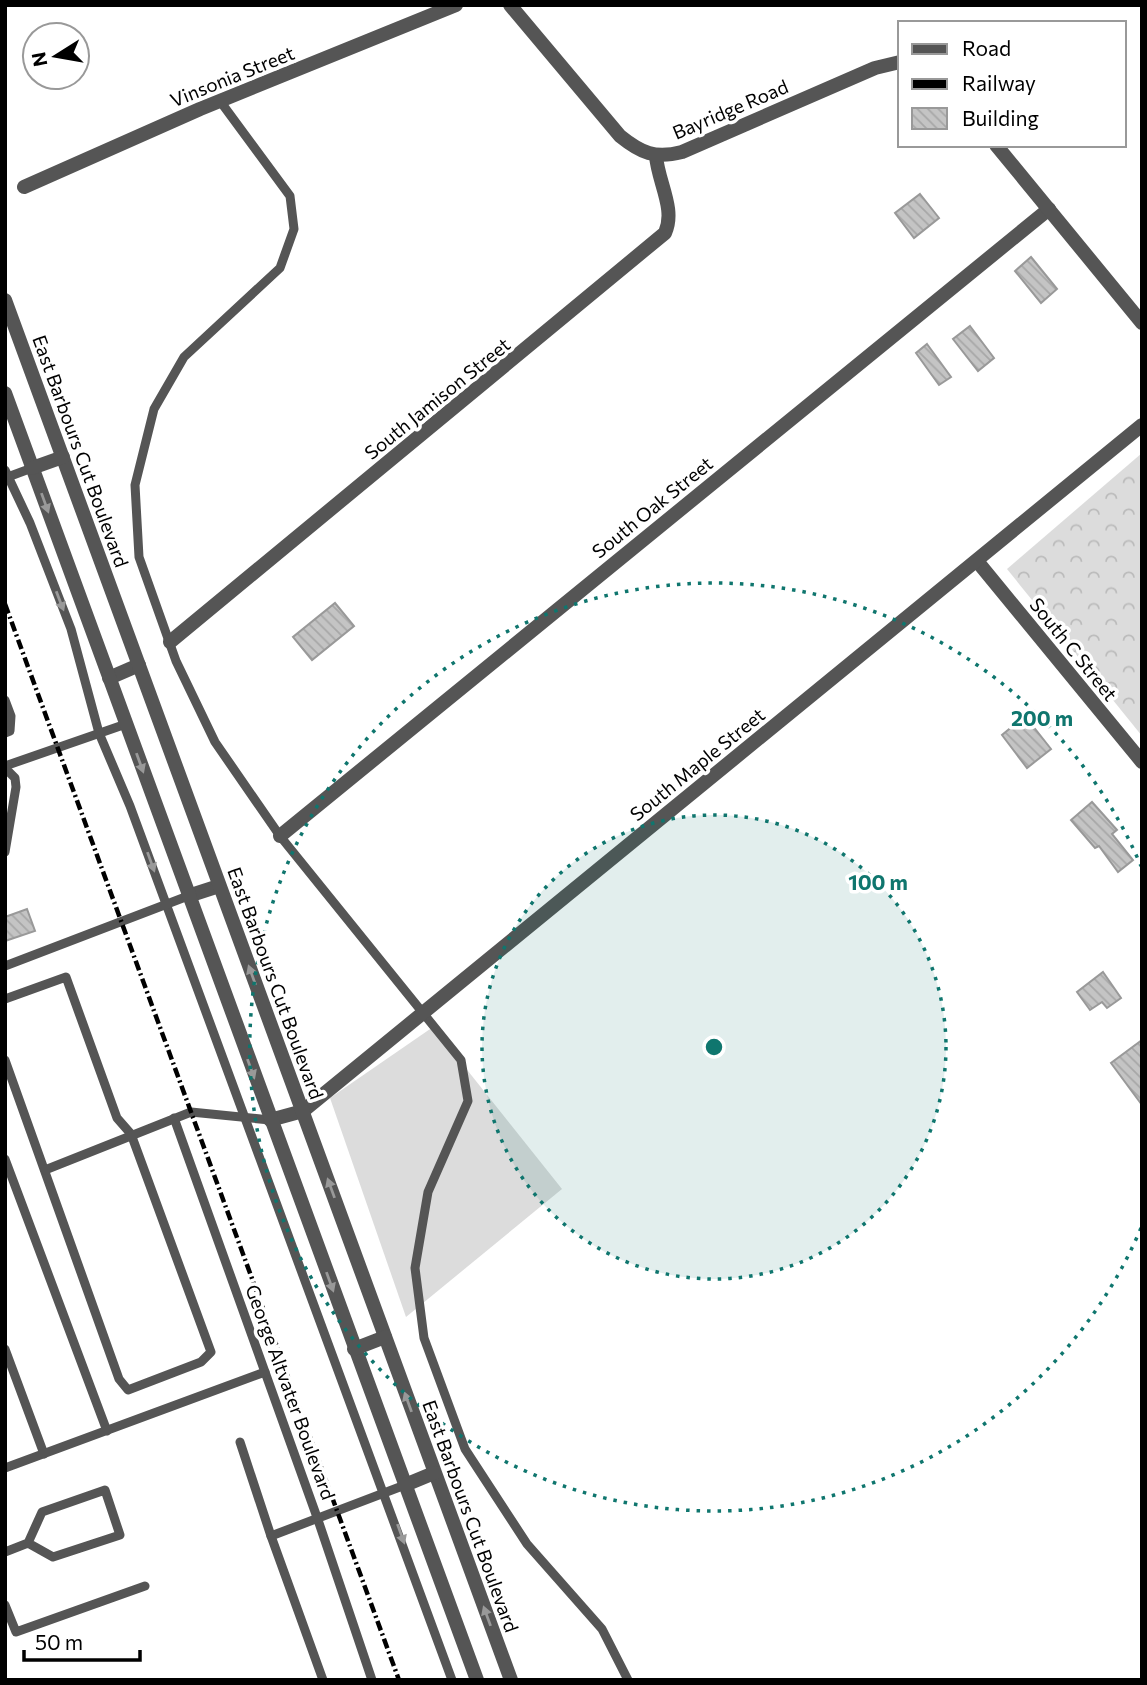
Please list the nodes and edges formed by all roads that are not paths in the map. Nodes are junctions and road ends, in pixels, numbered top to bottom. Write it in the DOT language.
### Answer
graph roads {
  1 [pos="456,5"];
  2 [pos="510,5"];
  3 [pos="898,62"];
  4 [pos="220,101"];
  5 [pos="998,147"];
  6 [pos="656,156"];
  7 [pos="24,187"];
  8 [pos="1049,209"];
  9 [pos="5,300"];
  10 [pos="1142,323"];
  11 [pos="5,393"];
  12 [pos="1142,425"];
  13 [pos="63,457"];
  14 [pos="32,468"];
  15 [pos="6,475"];
  16 [pos="977,561"];
  17 [pos="170,642"];
  18 [pos="139,665"];
  19 [pos="109,678"];
  20 [pos="5,700"];
  21 [pos="126,723"];
  22 [pos="5,733"];
  23 [pos="99,733"];
  24 [pos="1142,762"];
  25 [pos="5,767"];
  26 [pos="280,836"];
  27 [pos="5,852"];
  28 [pos="219,886"];
  29 [pos="188,896"];
  30 [pos="166,904"];
  31 [pos="5,966"];
  32 [pos="5,999"];
  33 [pos="422,1013"];
  34 [pos="5,1060"];
  35 [pos="303,1111"];
  36 [pos="244,1117"];
  37 [pos="174,1118"];
  38 [pos="270,1120"];
  39 [pos="131,1134"];
  40 [pos="5,1159"];
  41 [pos="45,1170"];
  42 [pos="385,1337"];
  43 [pos="5,1349"];
  44 [pos="354,1349"];
  45 [pos="265,1372"];
  46 [pos="107,1431"];
  47 [pos="240,1442"];
  48 [pos="44,1454"];
  49 [pos="5,1468"];
  50 [pos="434,1473"];
  51 [pos="405,1485"];
  52 [pos="385,1493"];
  53 [pos="318,1520"];
  54 [pos="271,1536"];
  55 [pos="28,1543"];
  56 [pos="5,1552"];
  57 [pos="145,1586"];
  58 [pos="5,1605"];
  59 [pos="323,1680"];
  60 [pos="372,1680"];
  61 [pos="452,1680"];
  62 [pos="477,1680"];
  63 [pos="511,1680"];
  64 [pos="628,1680"];
  1 -- 4 [label="street, Vinsonia Street"];
  2 -- 6 [label="street, Bayridge Road"];
  3 -- 6 [label="street, Bayridge Road"];
  4 -- 7 [label="street, Vinsonia Street"];
  4 -- 17 [label="lane"];
  5 -- 8 [label="street"];
  6 -- 17 [label="street, South Jamison Street"];
  8 -- 10 [label="street"];
  8 -- 26 [label="street, South Oak Street"];
  9 -- 13 [label="street, East Barbours Cut Boulevard"];
  11 -- 14 [label="street"];
  12 -- 16 [label="street, South Maple Street"];
  13 -- 14 [label="street"];
  13 -- 18 [label="street, East Barbours Cut Boulevard"];
  14 -- 15 [label="lane"];
  14 -- 19 [label="street, one-way"];
  15 -- 23 [label="lane, one-way"];
  16 -- 24 [label="street, South C Street"];
  16 -- 33 [label="street, South Maple Street"];
  17 -- 26 [label="lane"];
  18 -- 19 [label="street"];
  18 -- 28 [label="street, East Barbours Cut Boulevard"];
  19 -- 21 [label="street"];
  20 -- 22 [label="lane"];
  21 -- 23 [label="lane"];
  21 -- 29 [label="street, one-way"];
  23 -- 25 [label="lane"];
  23 -- 30 [label="lane, one-way"];
  25 -- 27 [label="lane"];
  26 -- 33 [label="lane"];
  28 -- 29 [label="street"];
  35 -- 28 [label="street, East Barbours Cut Boulevard, one-way"];
  29 -- 30 [label="lane"];
  29 -- 38 [label="street, one-way"];
  30 -- 31 [label="lane"];
  30 -- 36 [label="lane"];
  32 -- 39 [label="lane"];
  33 -- 35 [label="street, South Maple Street"];
  33 -- 64 [label="lane"];
  34 -- 41 [label="lane"];
  35 -- 38 [label="street, South Maple Street"];
  42 -- 35 [label="street, East Barbours Cut Boulevard, one-way"];
  36 -- 37 [label="lane"];
  36 -- 38 [label="lane"];
  36 -- 52 [label="lane"];
  37 -- 39 [label="lane"];
  37 -- 45 [label="lane, George Altvater Boulevard"];
  38 -- 44 [label="street, one-way"];
  39 -- 41 [label="lane"];
  39 -- 41 [label="lane"];
  40 -- 46 [label="lane"];
  42 -- 44 [label="street"];
  50 -- 42 [label="street, East Barbours Cut Boulevard, one-way"];
  43 -- 48 [label="lane"];
  44 -- 51 [label="street"];
  45 -- 46 [label="lane"];
  45 -- 53 [label="lane, George Altvater Boulevard"];
  46 -- 48 [label="lane"];
  47 -- 54 [label="lane"];
  48 -- 49 [label="lane"];
  50 -- 51 [label="street"];
  63 -- 50 [label="street, East Barbours Cut Boulevard, one-way"];
  51 -- 52 [label="lane"];
  51 -- 62 [label="street"];
  52 -- 53 [label="lane"];
  52 -- 61 [label="lane, one-way"];
  53 -- 54 [label="lane"];
  53 -- 60 [label="lane, George Altvater Boulevard"];
  54 -- 59 [label="lane"];
  55 -- 55 [label="lane"];
  55 -- 56 [label="lane"];
  57 -- 58 [label="lane"];
}
